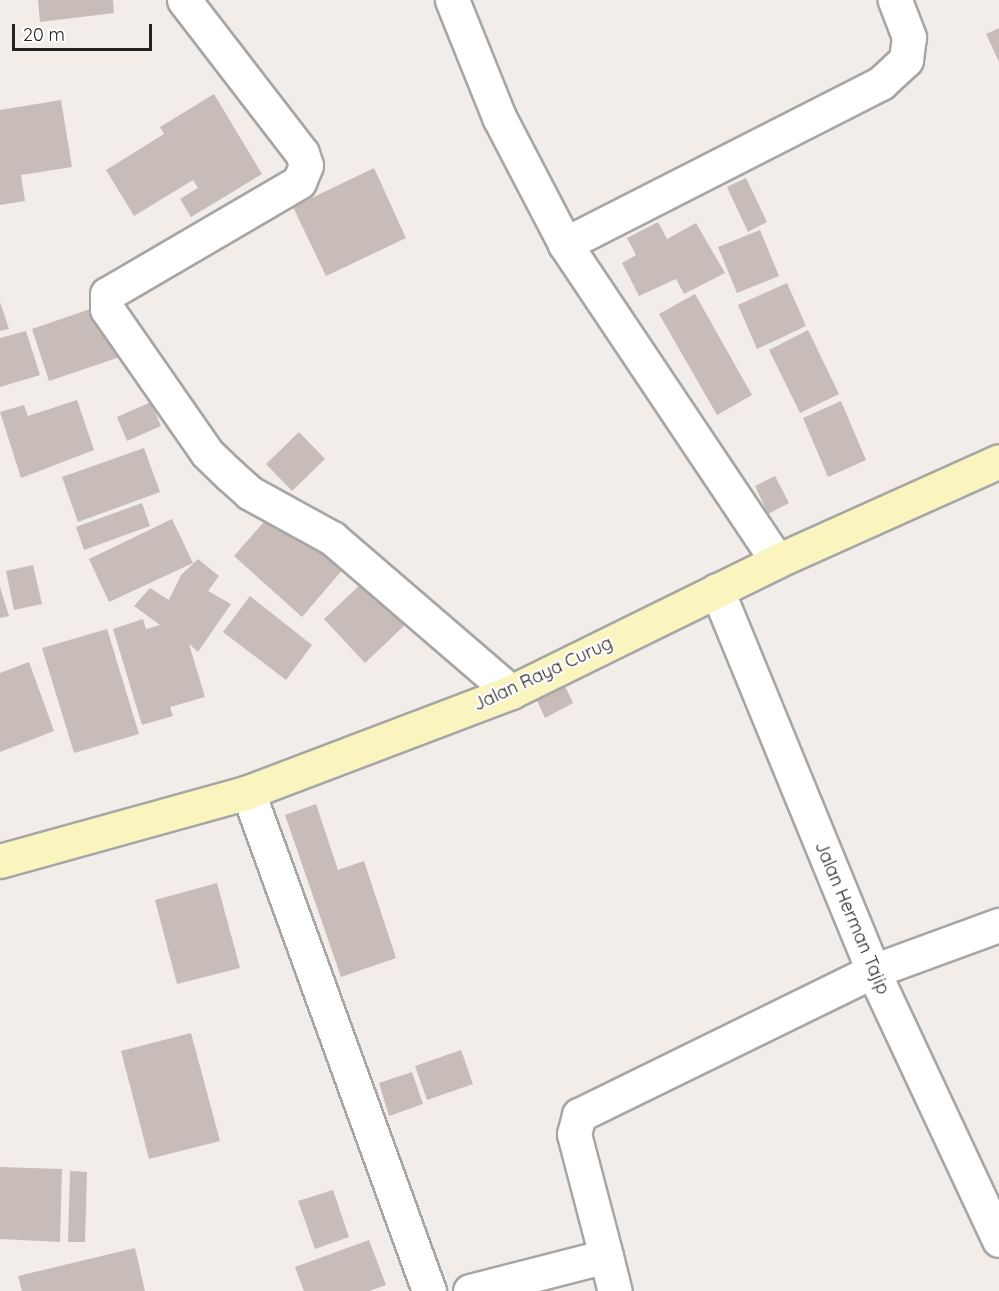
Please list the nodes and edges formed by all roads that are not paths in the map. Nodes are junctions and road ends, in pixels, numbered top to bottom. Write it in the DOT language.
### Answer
graph roads {
  1 [pos="184,0"];
  2 [pos="452,0"];
  3 [pos="895,0"];
  4 [pos="565,244"];
  5 [pos="999,461"];
  6 [pos="777,561"];
  7 [pos="717,590"];
  8 [pos="511,692"];
  9 [pos="248,792"];
  10 [pos="0,861"];
  11 [pos="999,925"];
  12 [pos="873,970"];
  13 [pos="999,1240"];
  14 [pos="606,1256"];
  15 [pos="429,1291"];
  16 [pos="470,1291"];
  17 [pos="615,1291"];
  1 -- 8 [label="street"];
  2 -- 4 [label="street"];
  3 -- 4 [label="street"];
  4 -- 6 [label="street"];
  5 -- 6 [label="main road, Jalan Raya Curug"];
  6 -- 7 [label="main road, Jalan Raya Curug"];
  7 -- 8 [label="main road, Jalan Raya Curug"];
  7 -- 12 [label="street, Jalan Herman Tajip"];
  8 -- 9 [label="main road, Jalan Raya Curug"];
  9 -- 10 [label="main road, Jalan Raya Curug"];
  9 -- 15 [label="street"];
  11 -- 12 [label="street"];
  12 -- 13 [label="street, Jalan Herman Tajip"];
  12 -- 14 [label="street"];
  14 -- 16 [label="street"];
  14 -- 17 [label="street"];
}
